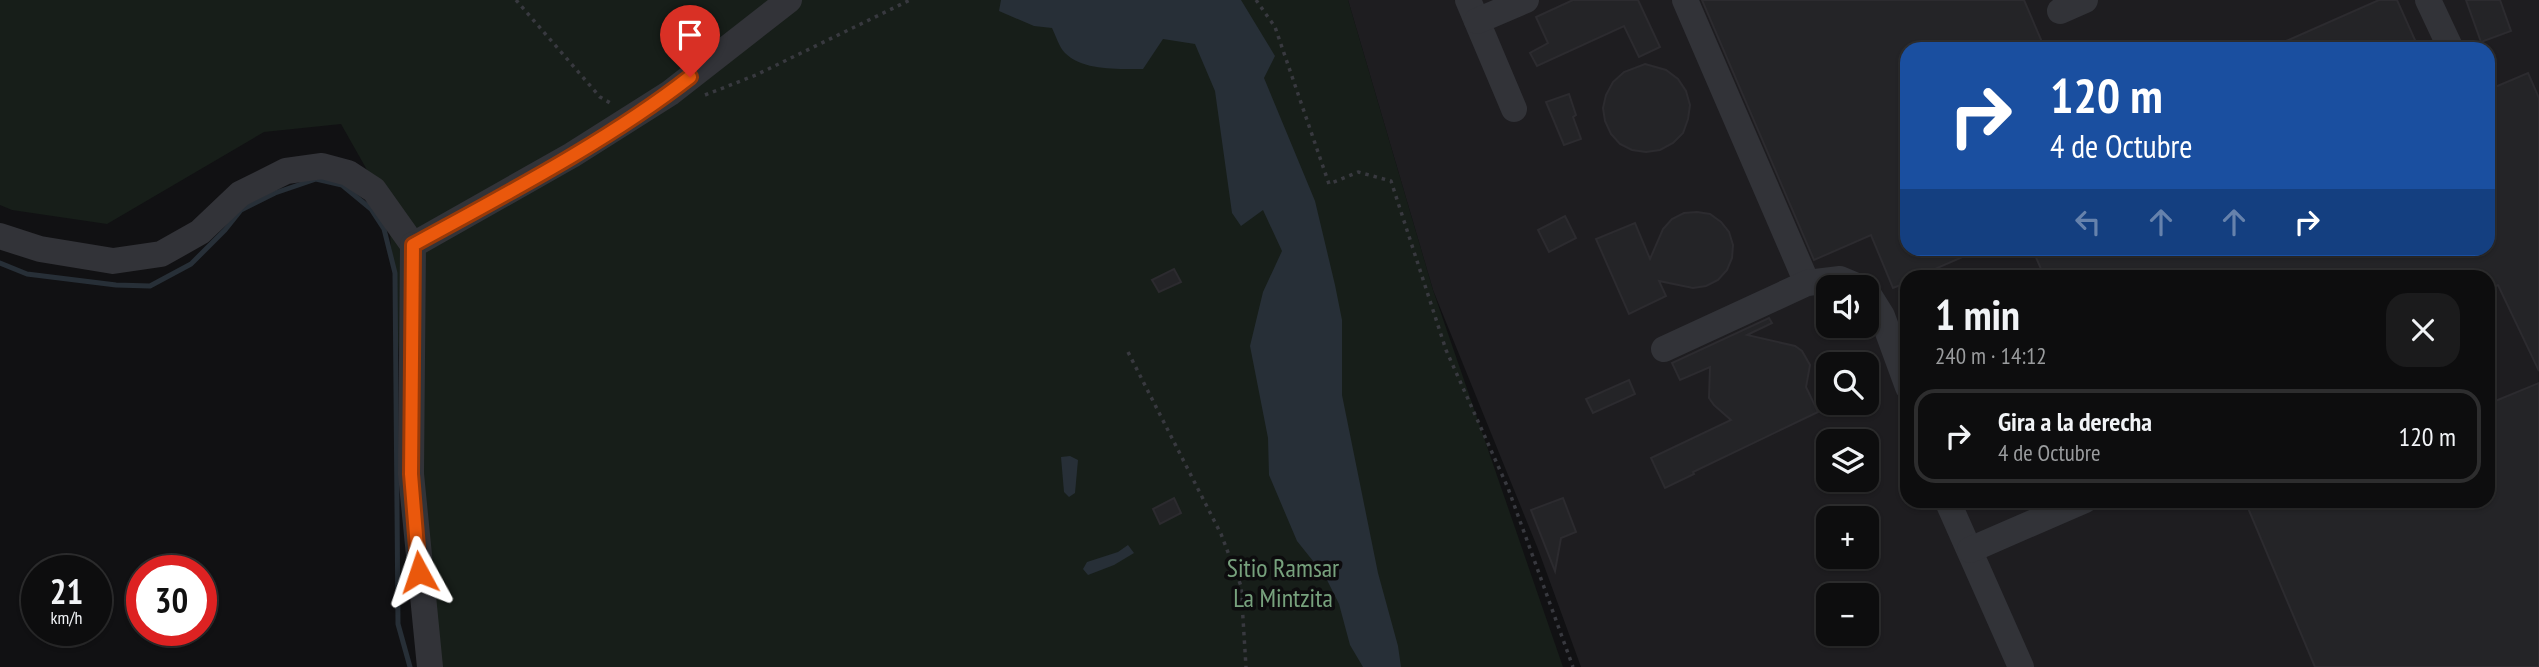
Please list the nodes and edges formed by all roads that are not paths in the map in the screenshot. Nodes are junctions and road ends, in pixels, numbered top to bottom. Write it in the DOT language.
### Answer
graph roads {
  1 [pos="789,0"];
  2 [pos="1526,0"];
  3 [pos="1685,0"];
  4 [pos="2085,0"];
  5 [pos="2428,0"];
  6 [pos="1472,11"];
  7 [pos="2060,11"];
  8 [pos="2448,42"];
  9 [pos="1514,109"];
  10 [pos="0,236"];
  11 [pos="413,245"];
  12 [pos="1816,282"];
  13 [pos="1807,283"];
  14 [pos="1879,311"];
  15 [pos="1664,349"];
  16 [pos="1900,365"];
  17 [pos="1951,508"];
  18 [pos="2067,508"];
  19 [pos="1970,551"];
  20 [pos="430,667"];
  21 [pos="2021,667"];
  1 -- 11 [label="street"];
  2 -- 6 [label="street"];
  3 -- 13 [label="street"];
  4 -- 7 [label="street"];
  5 -- 8 [label="street"];
  6 -- 9 [label="street"];
  10 -- 11 [label="street"];
  11 -- 20 [label="street"];
  12 -- 13 [label="street"];
  13 -- 15 [label="street"];
  14 -- 16 [label="street"];
  17 -- 19 [label="street"];
  18 -- 19 [label="street"];
  19 -- 21 [label="street"];
}
